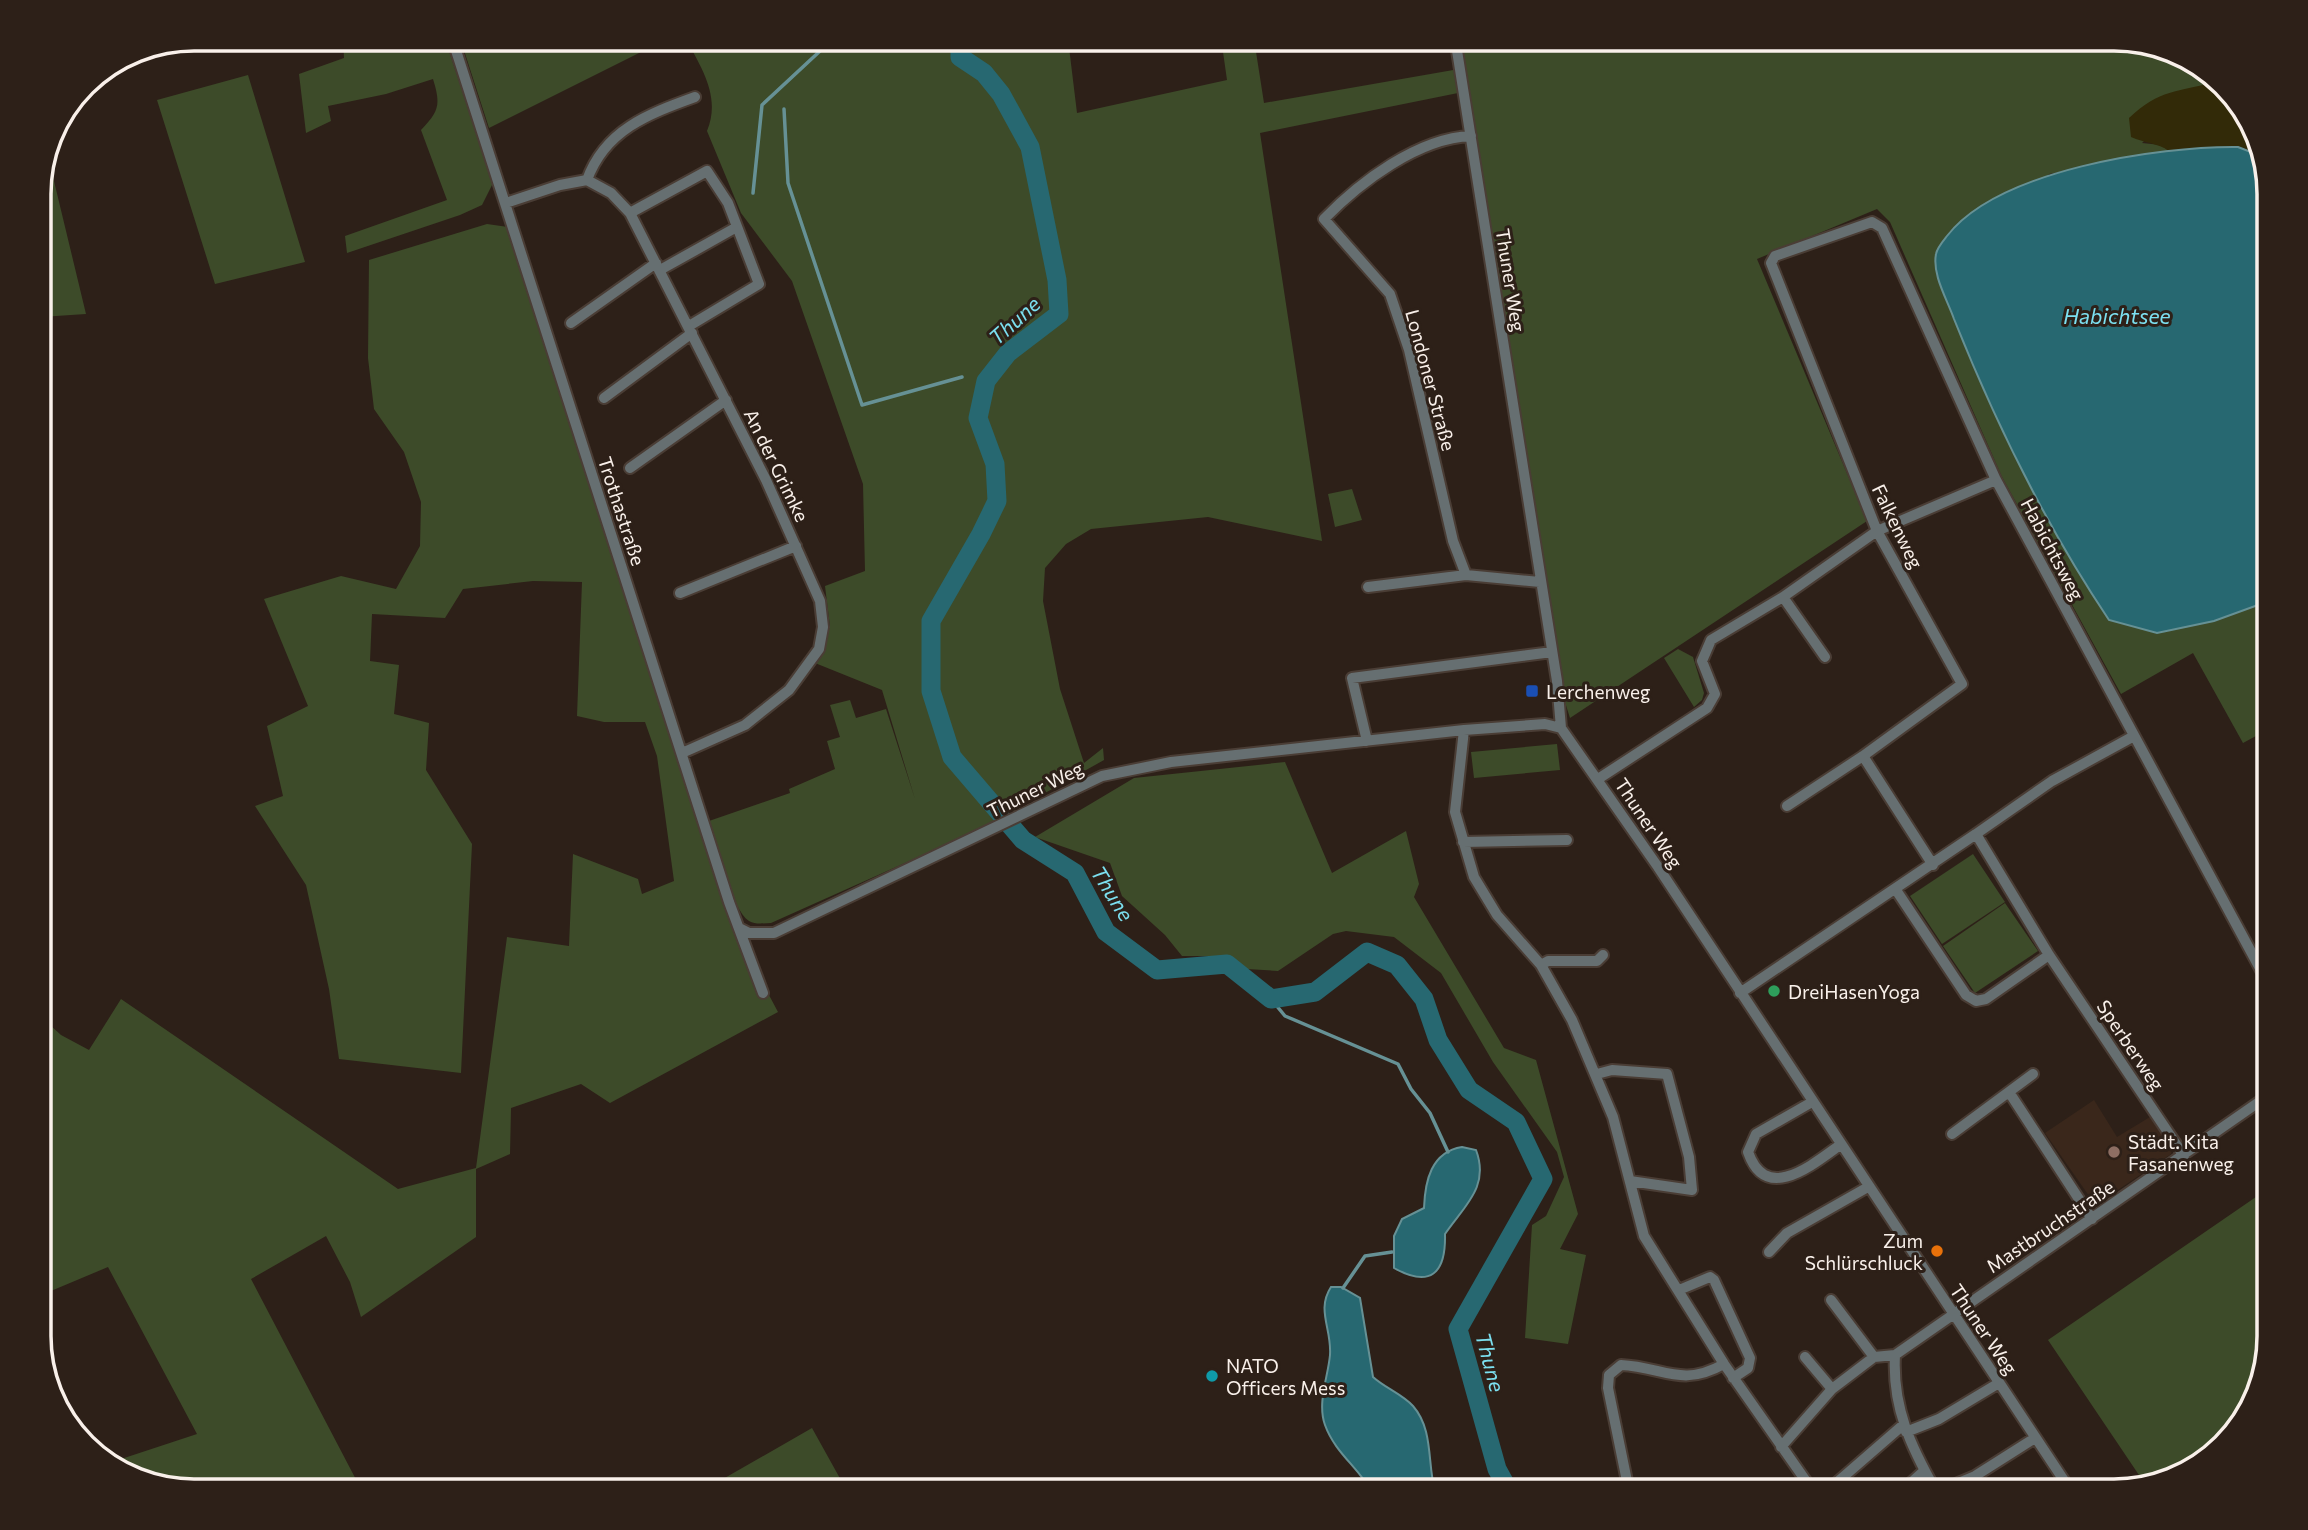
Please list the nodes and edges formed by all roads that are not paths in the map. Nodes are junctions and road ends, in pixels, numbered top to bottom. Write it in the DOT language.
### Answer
graph roads {
  1 [pos="456,51"];
  2 [pos="1457,51"];
  3 [pos="695,97"];
  4 [pos="1471,136"];
  5 [pos="587,180"];
  6 [pos="506,203"];
  7 [pos="630,213"];
  8 [pos="735,228"];
  9 [pos="1770,263"];
  10 [pos="658,267"];
  11 [pos="571,323"];
  12 [pos="691,330"];
  13 [pos="604,398"];
  14 [pos="726,400"];
  15 [pos="630,468"];
  16 [pos="1996,480"];
  17 [pos="1877,531"];
  18 [pos="796,546"];
  19 [pos="1466,575"];
  20 [pos="1540,582"];
  21 [pos="1368,587"];
  22 [pos="680,593"];
  23 [pos="1783,597"];
  24 [pos="1552,652"];
  25 [pos="1825,657"];
  26 [pos="1561,728"];
  27 [pos="1464,730"];
  28 [pos="2134,736"];
  29 [pos="1367,741"];
  30 [pos="682,753"];
  31 [pos="1863,756"];
  32 [pos="1598,779"];
  33 [pos="1787,806"];
  34 [pos="1976,834"];
  35 [pos="1567,840"];
  36 [pos="1463,842"];
  37 [pos="1933,864"];
  38 [pos="1896,890"];
  39 [pos="739,928"];
  40 [pos="1603,955"];
  41 [pos="2049,955"];
  42 [pos="2257,961"];
  43 [pos="1541,965"];
  44 [pos="763,993"];
  45 [pos="1740,993"];
  46 [pos="1597,1074"];
  47 [pos="2033,1074"];
  48 [pos="2009,1092"];
  49 [pos="1812,1102"];
  50 [pos="2257,1104"];
  51 [pos="1952,1134"];
  52 [pos="1840,1145"];
  53 [pos="2183,1156"];
  54 [pos="1630,1181"];
  55 [pos="1868,1187"];
  56 [pos="2092,1219"];
  57 [pos="1769,1252"];
  58 [pos="1679,1290"];
  59 [pos="1831,1300"];
  60 [pos="1953,1314"];
  61 [pos="1895,1355"];
  62 [pos="1805,1357"];
  63 [pos="1874,1357"];
  64 [pos="1724,1364"];
  65 [pos="1733,1378"];
  66 [pos="1999,1383"];
  67 [pos="1832,1389"];
  68 [pos="1904,1428"];
  69 [pos="2035,1437"];
  70 [pos="1781,1447"];
  71 [pos="1924,1471"];
  72 [pos="1626,1479"];
  73 [pos="1804,1479"];
  74 [pos="1843,1479"];
  75 [pos="1916,1479"];
  76 [pos="1929,1479"];
  77 [pos="1968,1479"];
  78 [pos="2062,1479"];
  1 -- 6 [label="street, Trothastraße"];
  2 -- 4 [label="street, Thuner Weg"];
  3 -- 5 [label="street"];
  4 -- 19 [label="street, Londoner Straße"];
  4 -- 20 [label="street, Thuner Weg"];
  5 -- 6 [label="street"];
  5 -- 7 [label="street, An der Grimke"];
  6 -- 30 [label="street, Trothastraße"];
  7 -- 8 [label="street"];
  7 -- 10 [label="street, An der Grimke"];
  8 -- 10 [label="street"];
  8 -- 12 [label="street"];
  9 -- 16 [label="street, Habichtsweg"];
  9 -- 17 [label="street, Falkenweg"];
  10 -- 11 [label="street"];
  10 -- 12 [label="street, An der Grimke"];
  12 -- 13 [label="street"];
  12 -- 14 [label="street, An der Grimke"];
  14 -- 15 [label="street, An der Grimke"];
  14 -- 18 [label="street, An der Grimke"];
  16 -- 17 [label="street"];
  16 -- 28 [label="street, Habichtsweg"];
  17 -- 23 [label="street"];
  17 -- 31 [label="street, Falkenweg"];
  18 -- 22 [label="street, An der Grimke"];
  18 -- 30 [label="street, An der Grimke"];
  19 -- 20 [label="street"];
  19 -- 21 [label="street"];
  20 -- 24 [label="street, Thuner Weg"];
  23 -- 25 [label="street"];
  23 -- 32 [label="street"];
  24 -- 26 [label="street, Thuner Weg"];
  24 -- 29 [label="street"];
  26 -- 27 [label="street, Thuner Weg"];
  26 -- 32 [label="street, Thuner Weg"];
  27 -- 29 [label="street, Thuner Weg"];
  27 -- 36 [label="street"];
  28 -- 34 [label="street"];
  28 -- 42 [label="street, Habichtsweg"];
  29 -- 39 [label="street, Thuner Weg"];
  30 -- 39 [label="street, Trothastraße"];
  31 -- 33 [label="street, Falkenweg"];
  31 -- 37 [label="street"];
  32 -- 45 [label="street, Thuner Weg"];
  34 -- 37 [label="street"];
  34 -- 41 [label="street, Sperberweg"];
  35 -- 36 [label="street"];
  36 -- 43 [label="street"];
  37 -- 38 [label="street"];
  38 -- 41 [label="street"];
  38 -- 45 [label="street"];
  39 -- 44 [label="street, Trothastraße"];
  40 -- 43 [label="street"];
  41 -- 53 [label="street, Sperberweg"];
  43 -- 46 [label="street"];
  45 -- 49 [label="street, Thuner Weg"];
  46 -- 54 [label="street"];
  46 -- 54 [label="street"];
  47 -- 48 [label="street"];
  48 -- 51 [label="street"];
  48 -- 56 [label="street"];
  49 -- 52 [label="street, Thuner Weg"];
  49 -- 52 [label="street"];
  50 -- 53 [label="street, Mastbruchstraße"];
  52 -- 55 [label="street, Thuner Weg"];
  53 -- 56 [label="street, Mastbruchstraße"];
  54 -- 58 [label="street"];
  55 -- 57 [label="street"];
  55 -- 60 [label="street, Thuner Weg"];
  56 -- 60 [label="street, Mastbruchstraße"];
  58 -- 64 [label="street"];
  58 -- 65 [label="street"];
  59 -- 63 [label="street"];
  60 -- 61 [label="street, Mastbruchstraße"];
  60 -- 66 [label="street, Thuner Weg"];
  61 -- 63 [label="street"];
  61 -- 68 [label="street"];
  62 -- 67 [label="street"];
  63 -- 67 [label="street"];
  64 -- 65 [label="street"];
  64 -- 72 [label="street"];
  65 -- 70 [label="street"];
  66 -- 68 [label="street"];
  66 -- 69 [label="street, Thuner Weg"];
  67 -- 70 [label="street"];
  68 -- 71 [label="street"];
  68 -- 74 [label="street"];
  69 -- 77 [label="street"];
  69 -- 78 [label="street, Thuner Weg"];
  70 -- 73 [label="street"];
  71 -- 75 [label="street"];
  71 -- 76 [label="street"];
}
